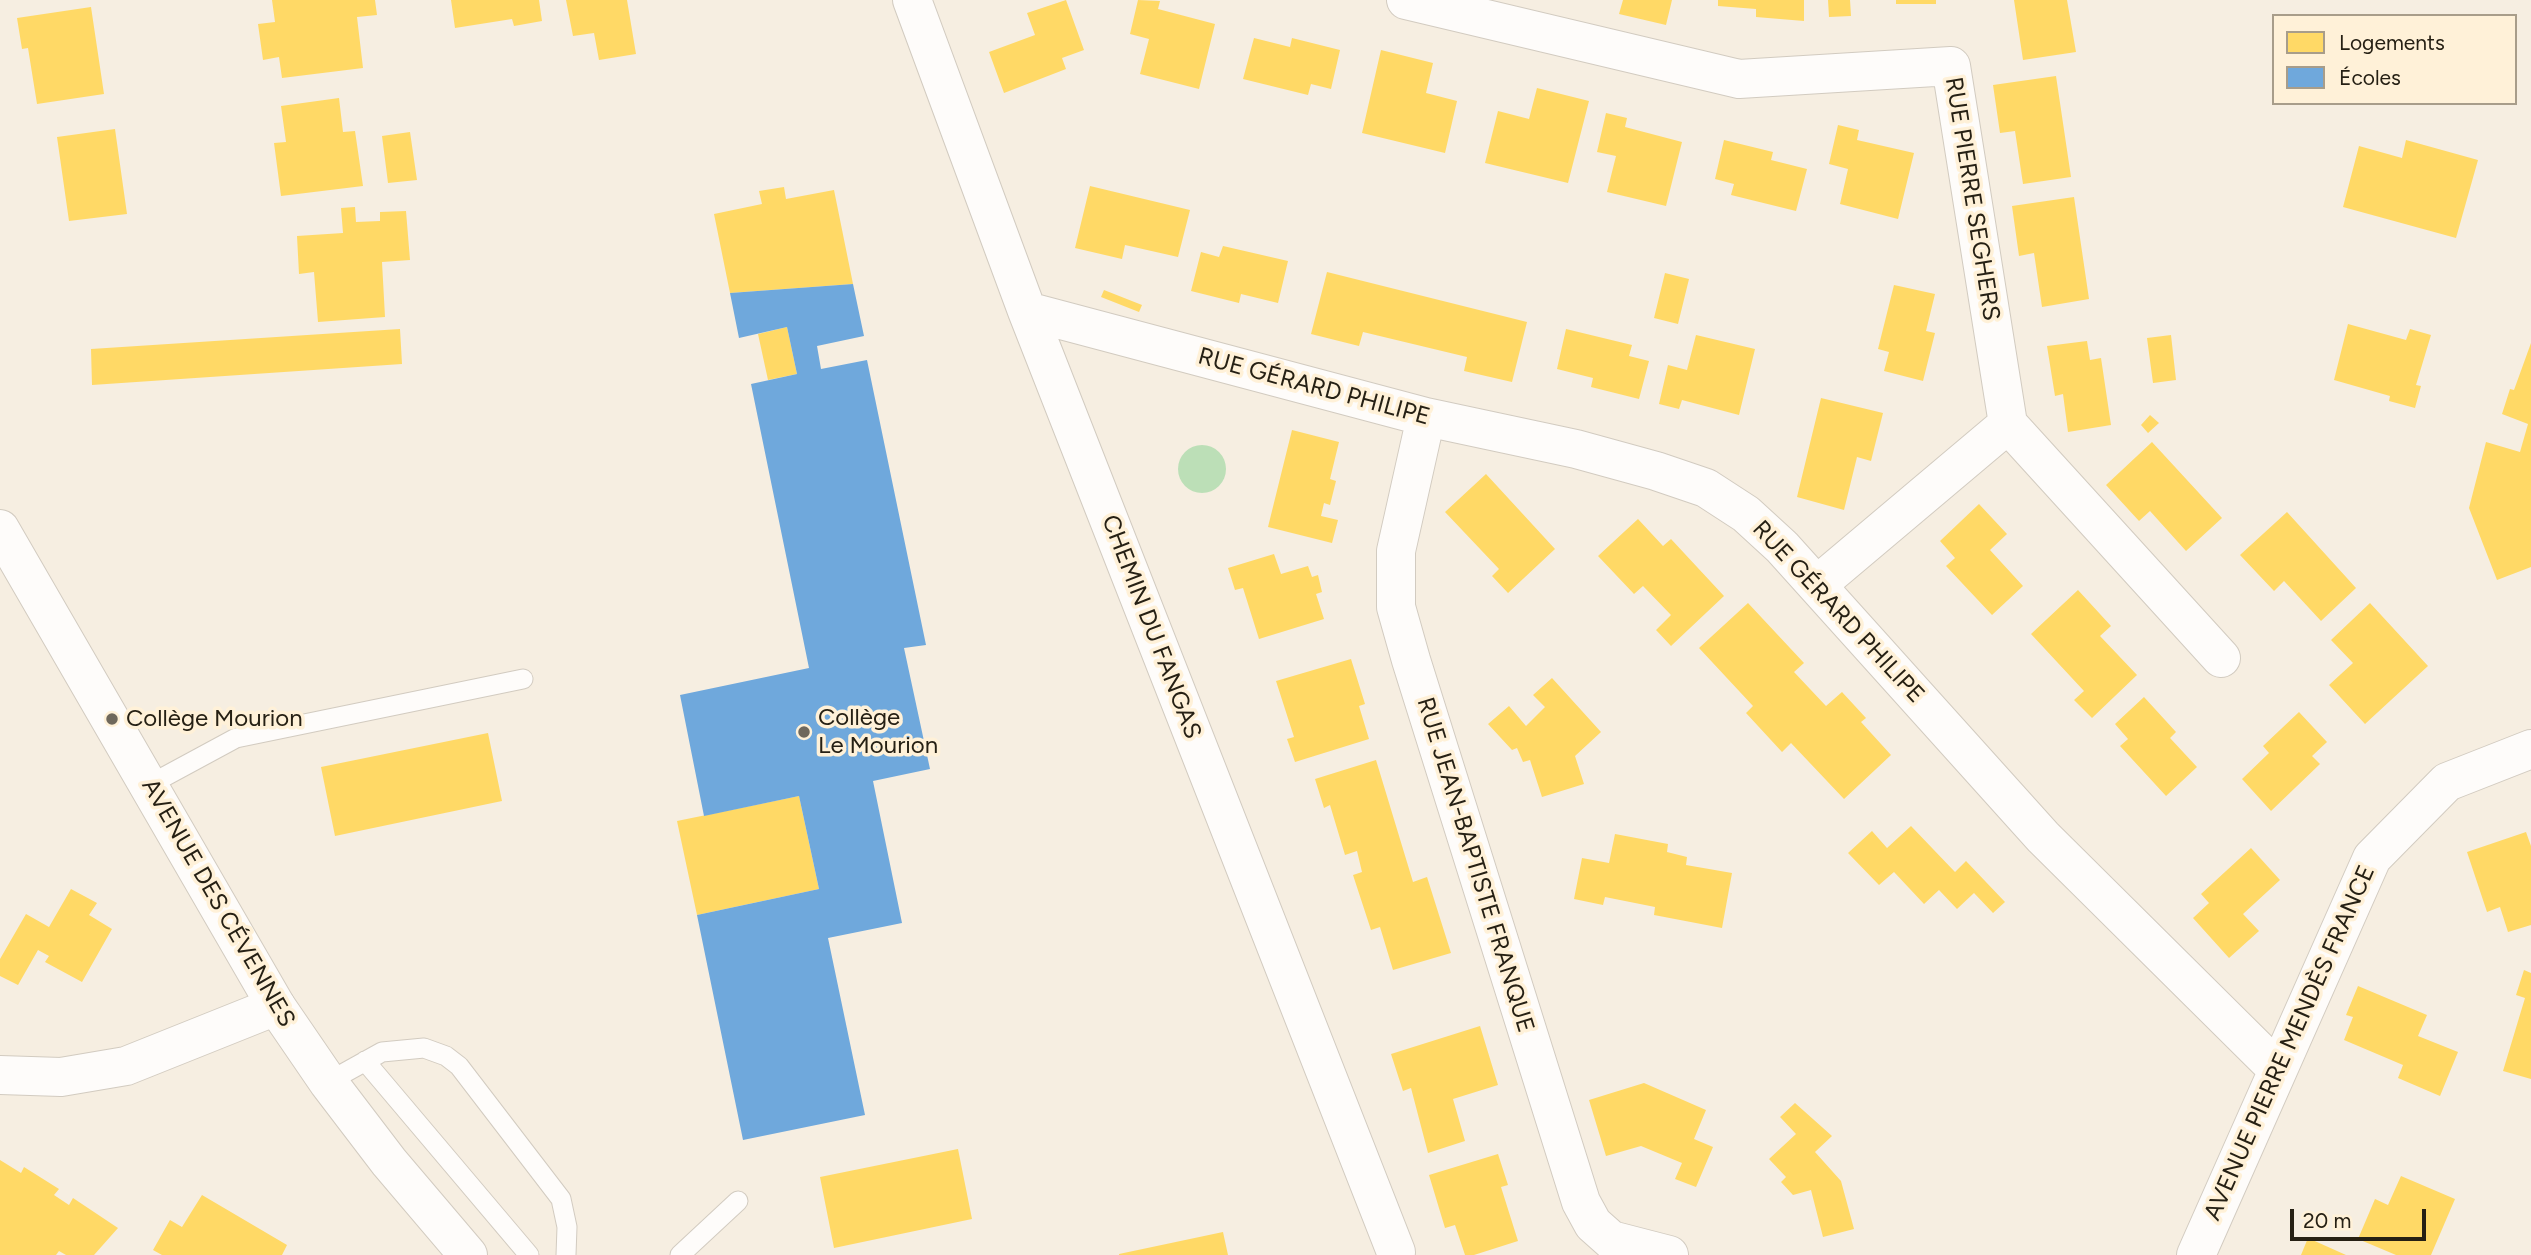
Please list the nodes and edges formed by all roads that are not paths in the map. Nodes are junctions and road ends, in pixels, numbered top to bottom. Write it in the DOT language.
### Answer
graph roads {
  1 [pos="912,0"];
  2 [pos="1406,0"];
  3 [pos="1027,311"];
  4 [pos="1426,417"];
  5 [pos="2008,424"];
  6 [pos="0,529"];
  7 [pos="1817,585"];
  8 [pos="2221,658"];
  9 [pos="523,679"];
  10 [pos="2531,749"];
  11 [pos="149,785"];
  12 [pos="276,1006"];
  13 [pos="365,1061"];
  14 [pos="2277,1069"];
  15 [pos="0,1075"];
  16 [pos="328,1082"];
  17 [pos="738,1201"];
  18 [pos="1396,1252"];
  19 [pos="468,1255"];
  20 [pos="529,1255"];
  21 [pos="566,1255"];
  22 [pos="680,1255"];
  23 [pos="1669,1255"];
  24 [pos="2196,1255"];
  1 -- 3 [label="street, CHEMIN DU FANGAS"];
  2 -- 5 [label="street, RUE PIERRE SEGHERS"];
  3 -- 4 [label="street, RUE GÉRARD PHILIPE"];
  3 -- 18 [label="street, CHEMIN DU FANGAS"];
  4 -- 7 [label="street, RUE GÉRARD PHILIPE"];
  4 -- 23 [label="street, RUE JEAN-BAPTISTE FRANQUE"];
  5 -- 7 [label="street"];
  5 -- 8 [label="street"];
  6 -- 11 [label="street, AVENUE DES CÉVENNES"];
  7 -- 14 [label="street, RUE GÉRARD PHILIPE"];
  9 -- 11 [label="lane"];
  10 -- 14 [label="street, AVENUE PIERRE MENDÈS FRANCE"];
  11 -- 12 [label="street, AVENUE DES CÉVENNES"];
  12 -- 15 [label="street"];
  12 -- 16 [label="street, AVENUE DES CÉVENNES"];
  13 -- 16 [label="lane"];
  13 -- 20 [label="lane"];
  13 -- 21 [label="lane"];
  14 -- 24 [label="street, AVENUE PIERRE MENDÈS FRANCE"];
  16 -- 19 [label="street, AVENUE DES CÉVENNES"];
  17 -- 22 [label="lane"];
}
